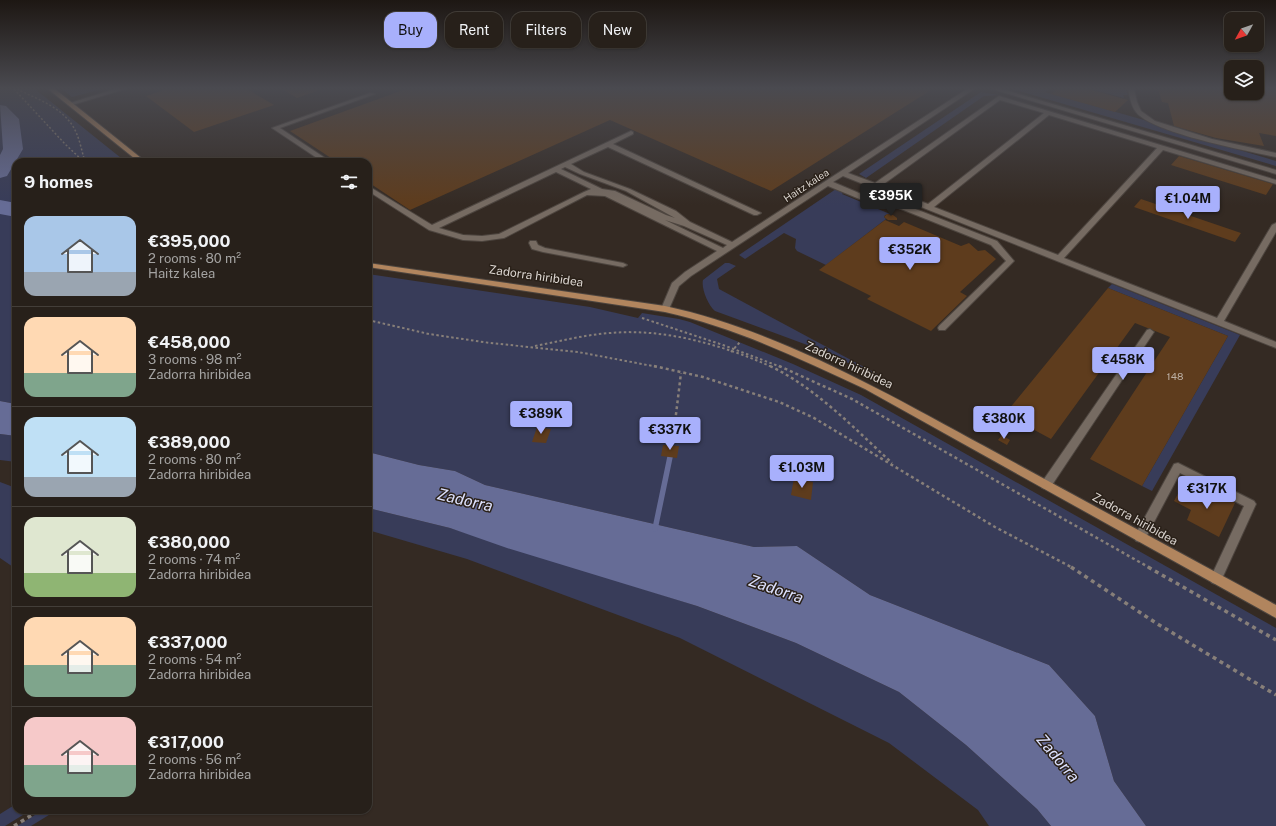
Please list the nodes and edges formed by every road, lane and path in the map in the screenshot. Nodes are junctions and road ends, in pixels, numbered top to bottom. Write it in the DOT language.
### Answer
graph roads {
  1 [pos="50,128"];
  2 [pos="74,128"];
  3 [pos="100,128"];
  4 [pos="276,128"];
  5 [pos="912,128"];
  6 [pos="958,128"];
  7 [pos="1030,128"];
  8 [pos="1097,128"];
  9 [pos="1126,128"];
  10 [pos="1170,128"];
  11 [pos="631,133"];
  12 [pos="607,144"];
  13 [pos="1162,147"];
  14 [pos="1276,155"];
  15 [pos="80,158"];
  16 [pos="83,158"];
  17 [pos="138,158"];
  18 [pos="322,158"];
  19 [pos="565,164"];
  20 [pos="556,169"];
  21 [pos="1276,172"];
  22 [pos="843,173"];
  23 [pos="594,177"];
  24 [pos="1276,182"];
  25 [pos="828,183"];
  26 [pos="876,186"];
  27 [pos="372,190"];
  28 [pos="601,193"];
  29 [pos="929,207"];
  30 [pos="757,213"];
  31 [pos="687,224"];
  32 [pos="1276,226"];
  33 [pos="432,228"];
  34 [pos="533,243"];
  35 [pos="733,245"];
  36 [pos="723,251"];
  37 [pos="1058,259"];
  38 [pos="622,265"];
  39 [pos="372,266"];
  40 [pos="665,309"];
  41 [pos="636,316"];
  42 [pos="372,321"];
  43 [pos="1219,323"];
  44 [pos="942,328"];
  45 [pos="1150,332"];
  46 [pos="1276,345"];
  47 [pos="531,347"];
  48 [pos="681,373"];
  49 [pos="673,439"];
  50 [pos="897,467"];
  51 [pos="1046,484"];
  52 [pos="1140,536"];
  53 [pos="1216,579"];
  54 [pos="1276,612"];
  55 [pos="1276,640"];
  56 [pos="1276,695"];
  57 [pos="34,814"];
  58 [pos="14,826"];
  1 -- 15 [label="path"];
  2 -- 16 [label="path"];
  3 -- 17 [label="main road"];
  4 -- 18 [label="street"];
  5 -- 22 [label="street, Haitz kalea"];
  6 -- 26 [label="street"];
  7 -- 29 [label="street"];
  8 -- 13 [label="street"];
  9 -- 21 [label="street"];
  10 -- 14 [label="street"];
  11 -- 12 [label="street"];
  12 -- 19 [label="street"];
  12 -- 30 [label="street"];
  13 -- 24 [label="street"];
  13 -- 37 [label="street"];
  19 -- 20 [label="street"];
  19 -- 23 [label="street"];
  20 -- 28 [label="street"];
  20 -- 33 [label="street"];
  22 -- 25 [label="street, Haitz kalea"];
  22 -- 26 [label="street"];
  23 -- 28 [label="street"];
  23 -- 31 [label="street"];
  25 -- 35 [label="street, Haitz kalea"];
  25 -- 44 [label="street"];
  26 -- 29 [label="street"];
  27 -- 33 [label="street"];
  28 -- 31 [label="street"];
  28 -- 33 [label="street"];
  28 -- 36 [label="street"];
  29 -- 37 [label="street"];
  31 -- 35 [label="street"];
  32 -- 43 [label="street"];
  34 -- 38 [label="street"];
  35 -- 36 [label="street, Haitz kalea"];
  36 -- 40 [label="street, Haitz kalea"];
  37 -- 43 [label="street"];
  39 -- 40 [label="main road, Zadorra hiribidea"];
  40 -- 51 [label="main road, Zadorra hiribidea"];
  41 -- 55 [label="path"];
  42 -- 47 [label="path"];
  43 -- 46 [label="street"];
  45 -- 51 [label="street"];
  47 -- 48 [label="path"];
  47 -- 50 [label="path"];
  48 -- 49 [label="path"];
  48 -- 50 [label="path"];
  50 -- 56 [label="path"];
  51 -- 52 [label="main road, Zadorra hiribidea"];
  52 -- 53 [label="main road, Zadorra hiribidea"];
  52 -- 53 [label="street"];
  53 -- 54 [label="main road, Zadorra hiribidea"];
  57 -- 58 [label="path"];
}
